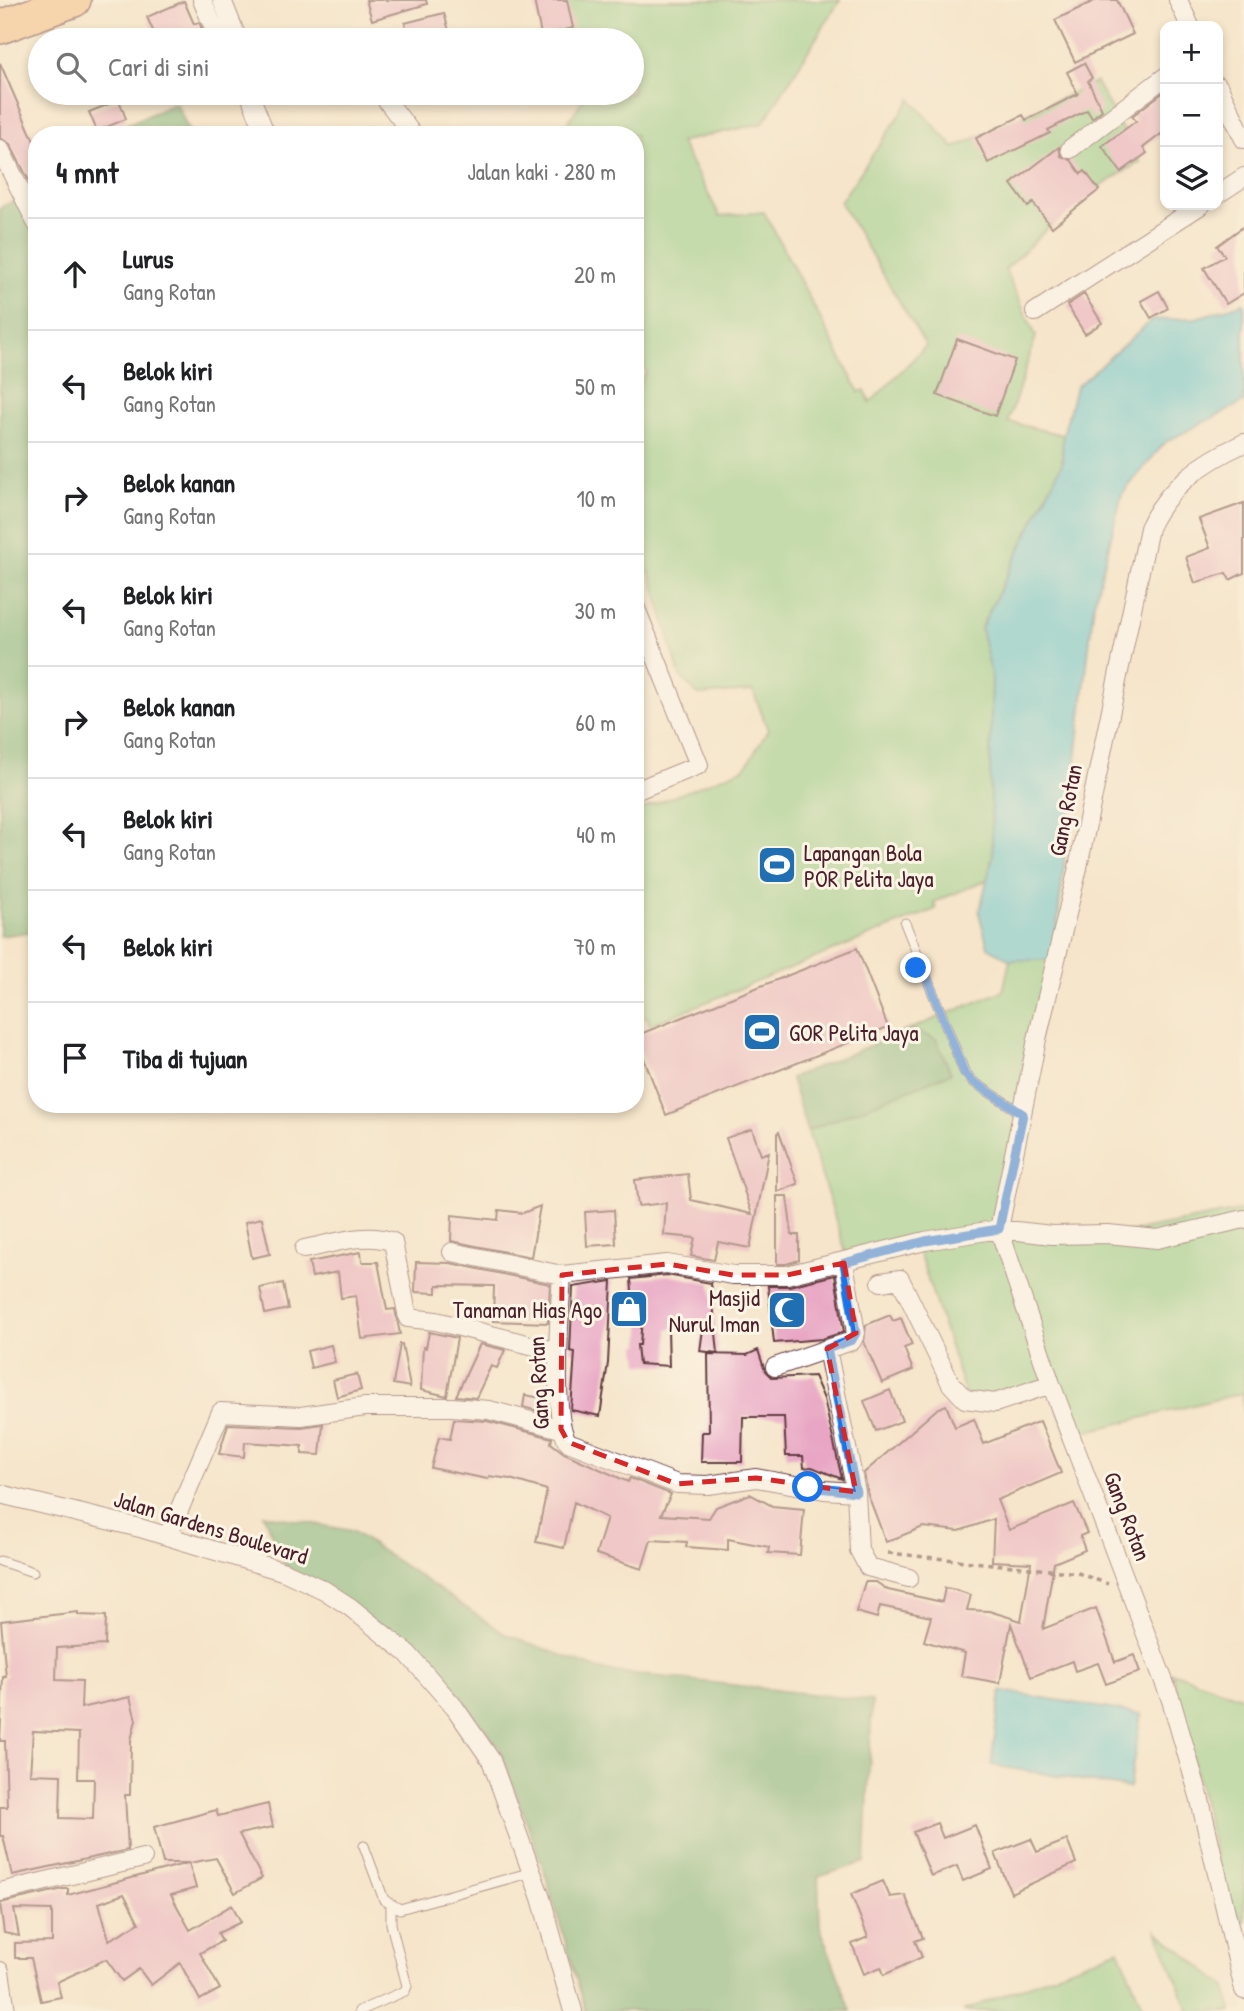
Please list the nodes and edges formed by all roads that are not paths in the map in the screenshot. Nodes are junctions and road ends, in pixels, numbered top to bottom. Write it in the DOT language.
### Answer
graph roads {
  1 [pos="202,0"];
  2 [pos="222,0"];
  3 [pos="1178,0"];
  4 [pos="44,3"];
  5 [pos="0,4"];
  6 [pos="1188,21"];
  7 [pos="0,27"];
  8 [pos="214,28"];
  9 [pos="233,28"];
  10 [pos="1160,81"];
  11 [pos="1223,96"];
  12 [pos="254,105"];
  13 [pos="390,105"];
  14 [pos="262,126"];
  15 [pos="406,126"];
  16 [pos="1244,139"];
  17 [pos="0,149"];
  18 [pos="1070,149"];
  19 [pos="1244,177"];
  20 [pos="1223,191"];
  21 [pos="28,206"];
  22 [pos="1193,210"];
  23 [pos="1035,312"];
  24 [pos="1244,443"];
  25 [pos="644,628"];
  26 [pos="644,787"];
  27 [pos="905,923"];
  28 [pos="1023,1114"];
  29 [pos="1244,1219"];
  30 [pos="999,1229"];
  31 [pos="304,1249"];
  32 [pos="452,1252"];
  33 [pos="844,1263"];
  34 [pos="562,1275"];
  35 [pos="881,1282"];
  36 [pos="827,1349"];
  37 [pos="558,1352"];
  38 [pos="775,1367"];
  39 [pos="1051,1384"];
  40 [pos="561,1429"];
  41 [pos="856,1492"];
  42 [pos="0,1494"];
  43 [pos="168,1536"];
  44 [pos="0,1561"];
  45 [pos="33,1573"];
  46 [pos="909,1578"];
  47 [pos="364,1846"];
  48 [pos="144,1858"];
  49 [pos="532,1872"];
  50 [pos="0,1892"];
  51 [pos="391,1906"];
  52 [pos="0,1971"];
  53 [pos="1244,1990"];
  54 [pos="6,2011"];
  55 [pos="359,2011"];
  56 [pos="572,2011"];
  1 -- 8 [label="street"];
  2 -- 9 [label="street"];
  3 -- 6 [label="street"];
  4 -- 5 [label="highway"];
  4 -- 7 [label="highway"];
  10 -- 18 [label="street"];
  11 -- 16 [label="street"];
  12 -- 14 [label="street"];
  13 -- 15 [label="street"];
  17 -- 21 [label="street"];
  19 -- 20 [label="street"];
  22 -- 23 [label="street"];
  24 -- 28 [label="street, Gang Rotan"];
  25 -- 26 [label="street"];
  27 -- 28 [label="lane"];
  28 -- 30 [label="street, Gang Rotan"];
  29 -- 30 [label="street"];
  30 -- 33 [label="street"];
  30 -- 39 [label="street, Gang Rotan"];
  31 -- 37 [label="street"];
  32 -- 34 [label="street"];
  33 -- 34 [label="street"];
  33 -- 36 [label="street"];
  34 -- 37 [label="street, Gang Rotan"];
  35 -- 39 [label="street"];
  36 -- 38 [label="street"];
  36 -- 41 [label="street"];
  37 -- 40 [label="street, Gang Rotan"];
  39 -- 53 [label="street, Gang Rotan"];
  40 -- 41 [label="street, Gang Rotan"];
  40 -- 43 [label="street"];
  41 -- 46 [label="street"];
  42 -- 43 [label="street, Jalan Gardens Boulevard"];
  43 -- 49 [label="street, Jalan Gardens Boulevard"];
  44 -- 45 [label="lane"];
  47 -- 51 [label="lane"];
  48 -- 50 [label="street"];
  49 -- 51 [label="lane"];
  49 -- 56 [label="street, Jalan Gardens Boulevard"];
  51 -- 55 [label="lane"];
  52 -- 54 [label="street"];
}
